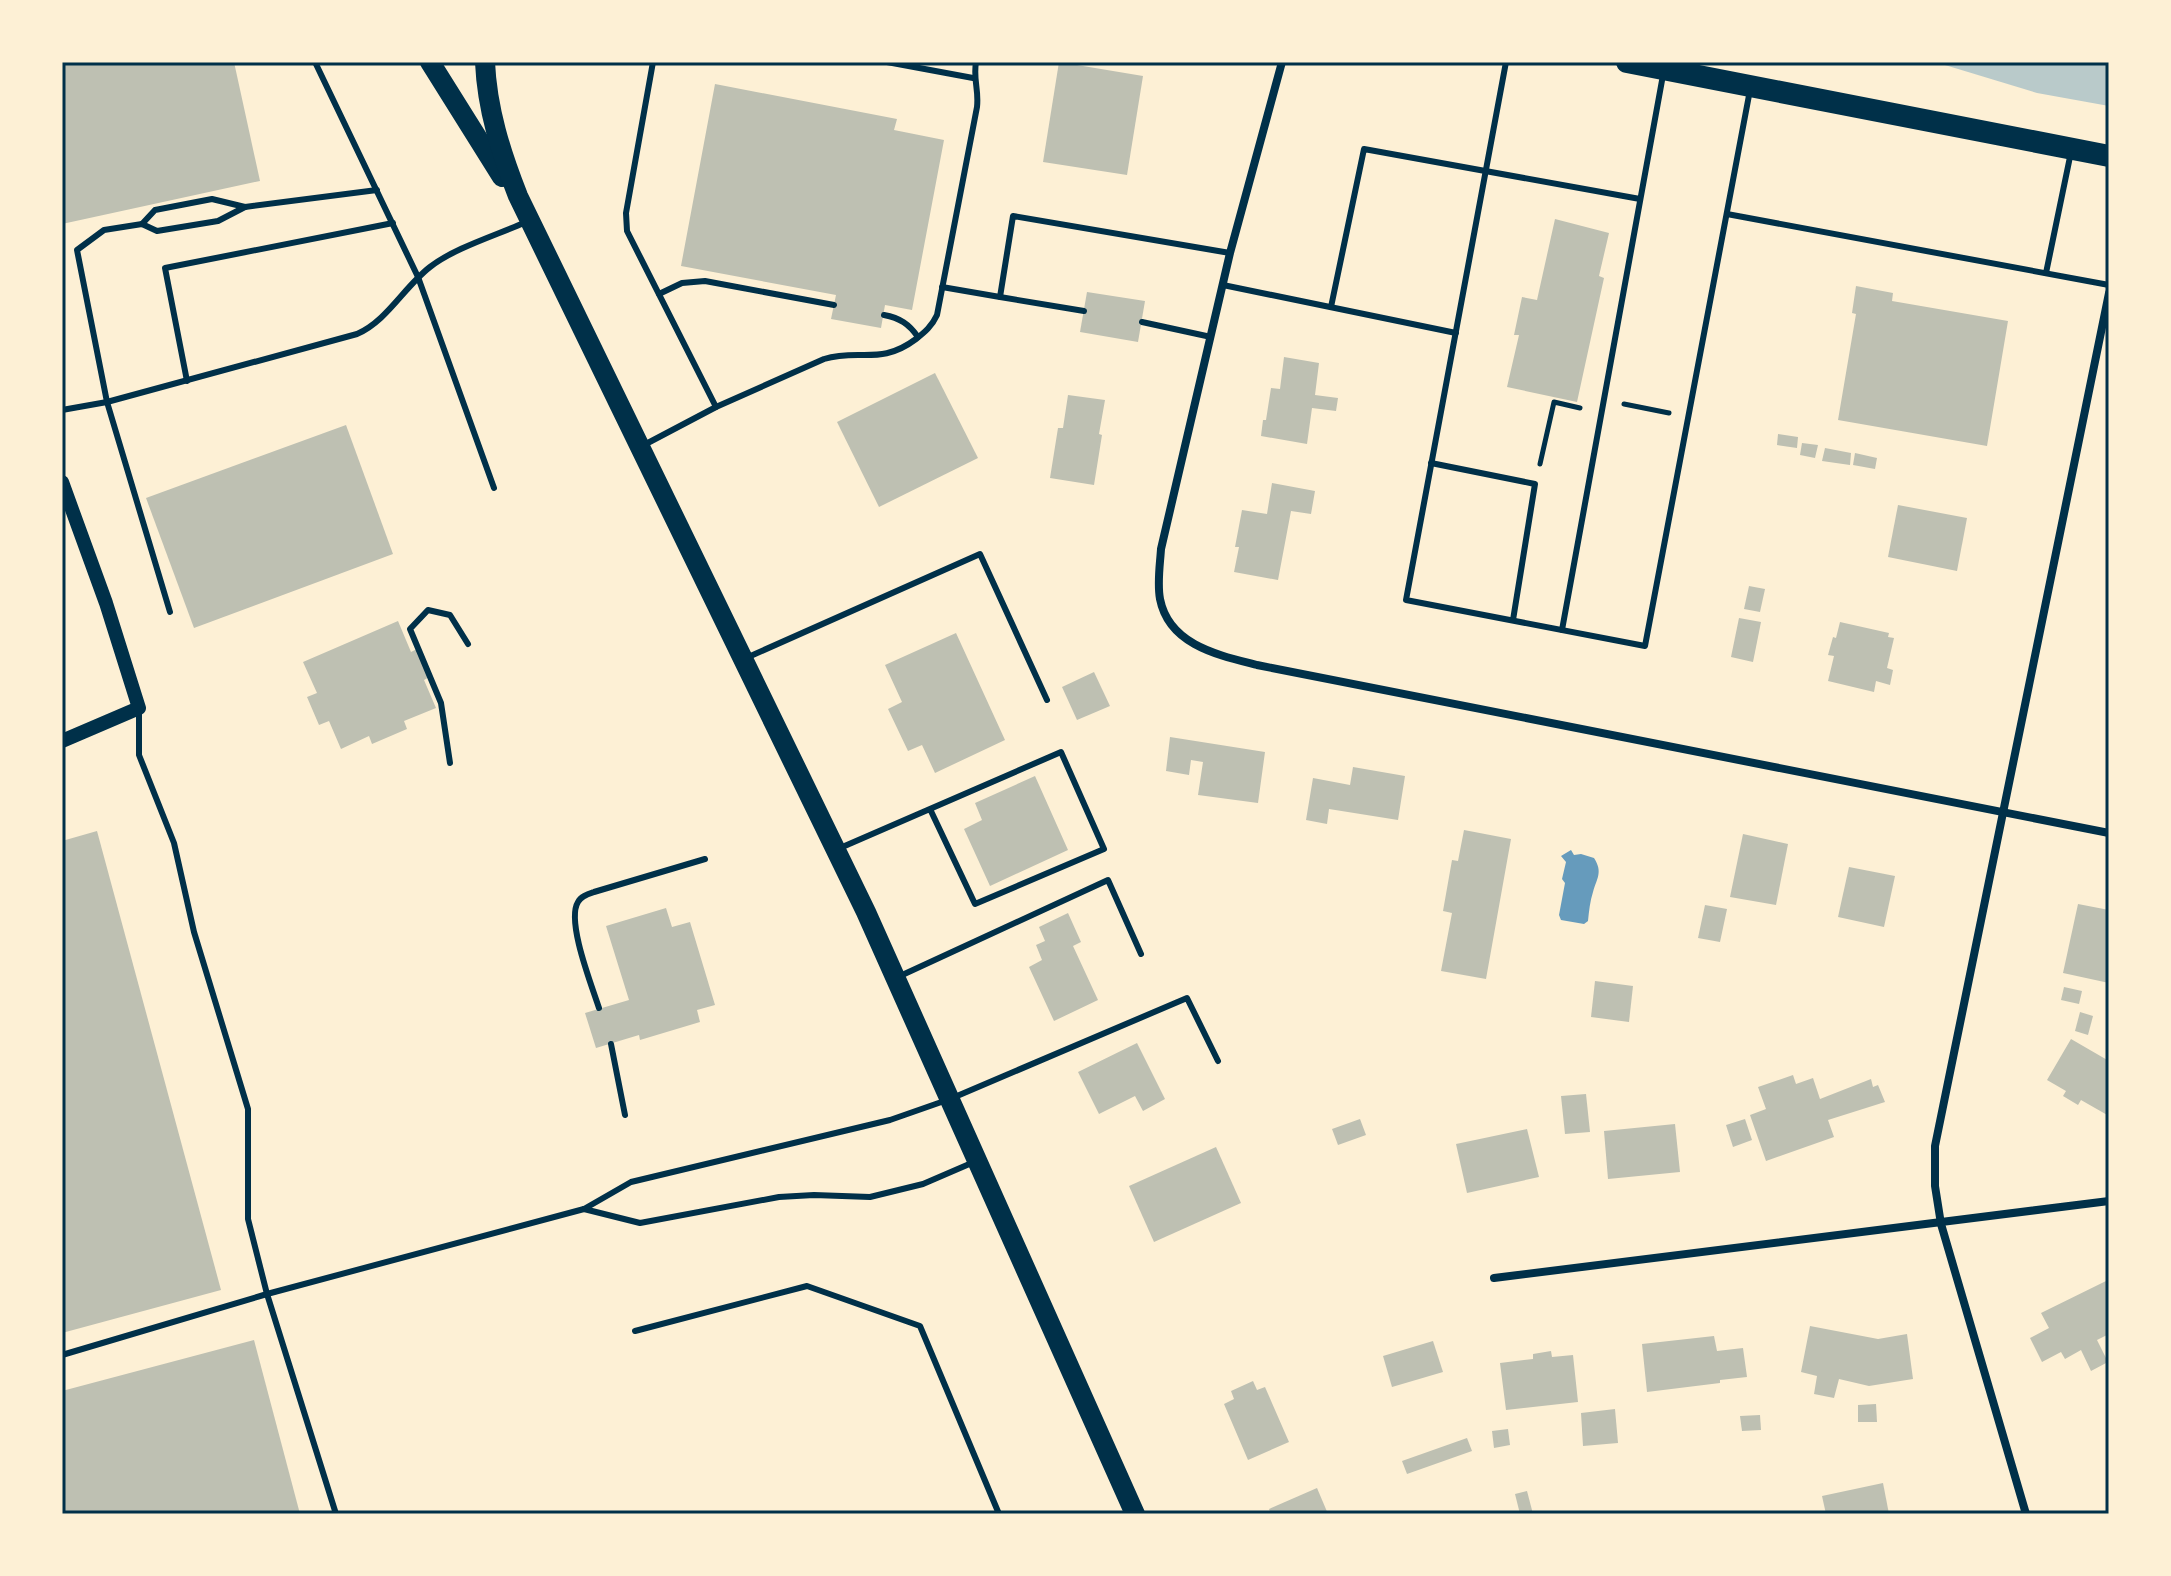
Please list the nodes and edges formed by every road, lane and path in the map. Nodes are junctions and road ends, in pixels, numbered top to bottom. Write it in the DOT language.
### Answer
graph roads {
  1 [pos="315,62"];
  2 [pos="430,62"];
  3 [pos="485,62"];
  4 [pos="653,62"];
  5 [pos="887,62"];
  6 [pos="976,62"];
  7 [pos="1282,62"];
  8 [pos="1506,62"];
  9 [pos="1627,62"];
  10 [pos="1664,69"];
  11 [pos="973,78"];
  12 [pos="1750,86"];
  13 [pos="2072,149"];
  14 [pos="2109,156"];
  15 [pos="1485,171"];
  16 [pos="377,190"];
  17 [pos="1640,199"];
  18 [pos="245,207"];
  19 [pos="1727,214"];
  20 [pos="529,221"];
  21 [pos="393,223"];
  22 [pos="142,224"];
  23 [pos="1230,253"];
  24 [pos="2046,273"];
  25 [pos="418,277"];
  26 [pos="1223,285"];
  27 [pos="2109,285"];
  28 [pos="942,287"];
  29 [pos="2109,293"];
  30 [pos="659,294"];
  31 [pos="1000,297"];
  32 [pos="834,305"];
  33 [pos="1331,307"];
  34 [pos="1084,311"];
  35 [pos="884,315"];
  36 [pos="1142,322"];
  37 [pos="1456,333"];
  38 [pos="918,337"];
  39 [pos="1211,337"];
  40 [pos="187,381"];
  41 [pos="1604,400"];
  42 [pos="107,402"];
  43 [pos="716,407"];
  44 [pos="62,410"];
  45 [pos="1601,412"];
  46 [pos="1688,417"];
  47 [pos="640,447"];
  48 [pos="1431,463"];
  49 [pos="62,482"];
  50 [pos="1535,484"];
  51 [pos="494,488"];
  52 [pos="170,612"];
  53 [pos="1513,620"];
  54 [pos="1562,630"];
  55 [pos="468,644"];
  56 [pos="743,659"];
  57 [pos="1047,700"];
  58 [pos="139,708"];
  59 [pos="62,741"];
  60 [pos="450,763"];
  61 [pos="930,809"];
  62 [pos="2003,811"];
  63 [pos="2109,833"];
  64 [pos="837,850"];
  65 [pos="705,859"];
  66 [pos="1141,954"];
  67 [pos="897,978"];
  68 [pos="599,1008"];
  69 [pos="611,1044"];
  70 [pos="1218,1061"];
  71 [pos="950,1099"];
  72 [pos="625,1115"];
  73 [pos="978,1161"];
  74 [pos="2109,1201"];
  75 [pos="584,1209"];
  76 [pos="1941,1224"];
  77 [pos="1494,1278"];
  78 [pos="267,1294"];
  79 [pos="635,1331"];
  80 [pos="62,1355"];
  81 [pos="336,1514"];
  82 [pos="999,1514"];
  83 [pos="1135,1514"];
  84 [pos="2026,1514"];
  1 -- 16 [label="lane"];
  2 -- 20 [label="main road"];
  3 -- 20 [label="main road"];
  4 -- 30 [label="lane"];
  5 -- 11 [label="lane"];
  6 -- 11 [label="lane"];
  7 -- 23 [label="street"];
  8 -- 15 [label="lane"];
  9 -- 10 [label="highway"];
  10 -- 12 [label="highway"];
  10 -- 17 [label="lane"];
  11 -- 28 [label="lane"];
  12 -- 13 [label="highway"];
  12 -- 19 [label="lane"];
  13 -- 14 [label="highway"];
  13 -- 24 [label="lane"];
  15 -- 17 [label="lane"];
  15 -- 33 [label="lane"];
  15 -- 37 [label="lane"];
  16 -- 18 [label="lane"];
  16 -- 21 [label="lane"];
  17 -- 41 [label="lane"];
  18 -- 22 [label="lane"];
  18 -- 22 [label="lane"];
  19 -- 24 [label="lane"];
  19 -- 46 [label="lane"];
  20 -- 25 [label="lane"];
  20 -- 47 [label="main road"];
  21 -- 25 [label="lane"];
  21 -- 40 [label="lane"];
  22 -- 42 [label="lane"];
  23 -- 26 [label="street"];
  23 -- 31 [label="lane"];
  24 -- 27 [label="lane"];
  25 -- 40 [label="lane"];
  25 -- 51 [label="lane"];
  26 -- 33 [label="lane"];
  26 -- 39 [label="street"];
  28 -- 31 [label="lane"];
  28 -- 38 [label="lane"];
  29 -- 62 [label="street"];
  30 -- 32 [label="lane"];
  30 -- 43 [label="lane"];
  31 -- 34 [label="lane"];
  33 -- 37 [label="lane"];
  35 -- 38 [label="lane"];
  36 -- 39 [label="lane"];
  37 -- 48 [label="lane"];
  38 -- 43 [label="lane"];
  39 -- 62 [label="street"];
  40 -- 42 [label="lane"];
  41 -- 45 [label="lane"];
  41 -- 46 [label="path"];
  42 -- 44 [label="lane"];
  42 -- 52 [label="lane"];
  43 -- 47 [label="lane"];
  45 -- 50 [label="path"];
  45 -- 54 [label="lane"];
  46 -- 54 [label="lane"];
  47 -- 56 [label="main road"];
  48 -- 50 [label="lane"];
  48 -- 53 [label="lane"];
  49 -- 58 [label="street"];
  50 -- 53 [label="lane"];
  53 -- 54 [label="lane"];
  55 -- 60 [label="lane"];
  56 -- 57 [label="lane"];
  56 -- 64 [label="main road"];
  58 -- 59 [label="street"];
  58 -- 78 [label="lane"];
  61 -- 61 [label="lane"];
  61 -- 64 [label="lane"];
  62 -- 63 [label="street"];
  62 -- 76 [label="street"];
  64 -- 67 [label="main road"];
  65 -- 68 [label="lane"];
  66 -- 67 [label="lane"];
  67 -- 71 [label="main road"];
  69 -- 72 [label="lane"];
  70 -- 71 [label="lane"];
  71 -- 73 [label="main road"];
  71 -- 75 [label="lane"];
  73 -- 75 [label="lane"];
  73 -- 83 [label="main road"];
  74 -- 76 [label="street"];
  75 -- 78 [label="lane"];
  76 -- 77 [label="street"];
  76 -- 84 [label="street"];
  78 -- 80 [label="lane"];
  78 -- 81 [label="lane"];
  79 -- 82 [label="lane"];
}
